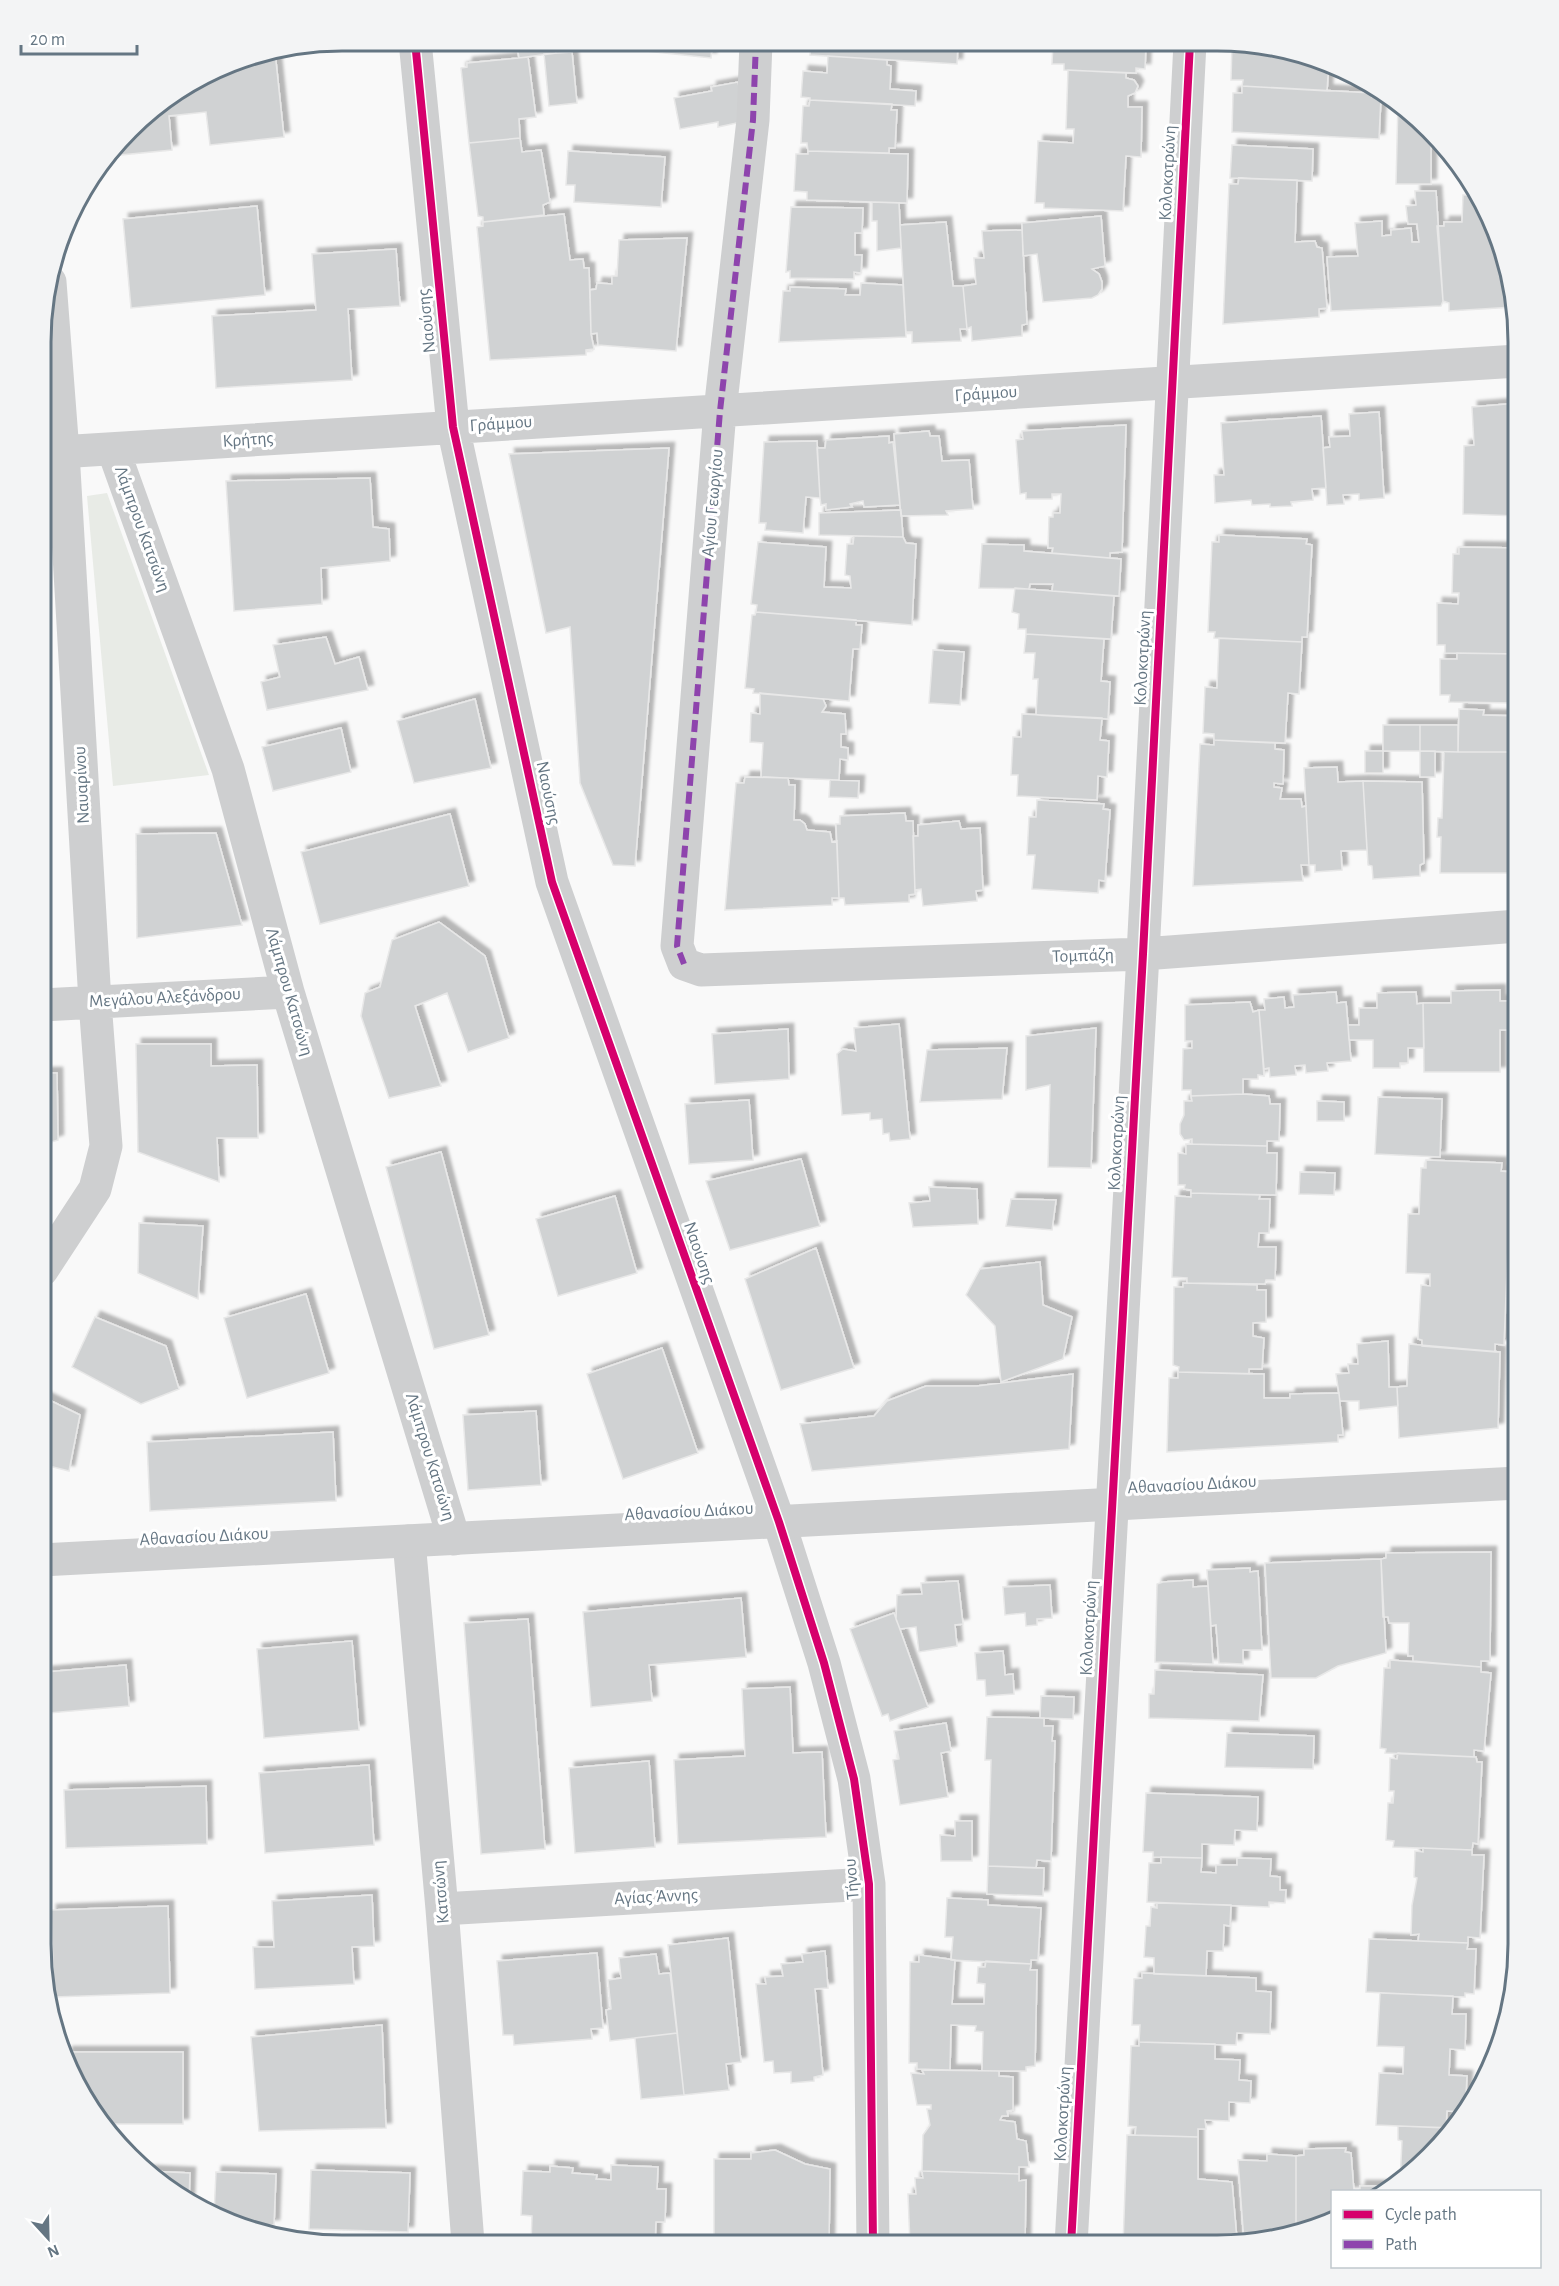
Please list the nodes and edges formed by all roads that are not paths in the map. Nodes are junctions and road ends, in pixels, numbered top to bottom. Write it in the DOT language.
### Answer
graph roads {
  1 [pos="416,51"];
  2 [pos="756,51"];
  3 [pos="1190,51"];
  4 [pos="51,341"];
  5 [pos="1508,362"];
  6 [pos="1172,382"];
  7 [pos="720,411"];
  8 [pos="453,428"];
  9 [pos="113,449"];
  10 [pos="53,452"];
  11 [pos="1508,927"];
  12 [pos="1143,954"];
  13 [pos="684,964"];
  14 [pos="288,992"];
  15 [pos="95,1002"];
  16 [pos="51,1004"];
  17 [pos="51,1256"];
  18 [pos="1508,1484"];
  19 [pos="1111,1504"];
  20 [pos="779,1522"];
  21 [pos="454,1539"];
  22 [pos="410,1541"];
  23 [pos="51,1559"];
  24 [pos="869,1884"];
  25 [pos="442,1909"];
  26 [pos="467,2235"];
  27 [pos="873,2235"];
  28 [pos="1072,2235"];
  1 -- 8 [label="street, Ναούσης"];
  2 -- 7 [label="street, Αγίου Γεωργίου"];
  3 -- 6 [label="street, Κολοκοτρώνη"];
  4 -- 10 [label="street, Ναυαρίνου"];
  5 -- 6 [label="street, Γράμμου"];
  6 -- 7 [label="street, Γράμμου"];
  6 -- 12 [label="street, Κολοκοτρώνη"];
  7 -- 8 [label="street, Γράμμου"];
  7 -- 13 [label="street, Αγίου Γεωργίου"];
  8 -- 9 [label="street, Κρήτης"];
  8 -- 20 [label="street, Ναούσης"];
  9 -- 10 [label="street, Κρήτης"];
  9 -- 14 [label="street, Λάμπρου Κατσώνη"];
  10 -- 15 [label="street, Ναυαρίνου"];
  11 -- 12 [label="street, Τομπάζη"];
  12 -- 13 [label="street, Τομπάζη"];
  12 -- 19 [label="street, Κολοκοτρώνη"];
  14 -- 15 [label="street, Μεγάλου Αλεξάνδρου"];
  14 -- 21 [label="street, Λάμπρου Κατσώνη"];
  15 -- 16 [label="street, Μεγάλου Αλεξάνδρου"];
  15 -- 17 [label="street, Ναυαρίνου"];
  18 -- 19 [label="street, Αθανασίου Διάκου"];
  19 -- 20 [label="street, Αθανασίου Διάκου"];
  19 -- 28 [label="street, Κολοκοτρώνη"];
  20 -- 21 [label="street, Αθανασίου Διάκου"];
  20 -- 24 [label="street, Τήνου"];
  21 -- 22 [label="street, Αθανασίου Διάκου"];
  22 -- 23 [label="street, Αθανασίου Διάκου"];
  22 -- 25 [label="street, Κατσώνη"];
  24 -- 25 [label="street, Αγίας Άννης"];
  24 -- 27 [label="street, Τήνου"];
  25 -- 26 [label="street, Κατσώνη"];
}
